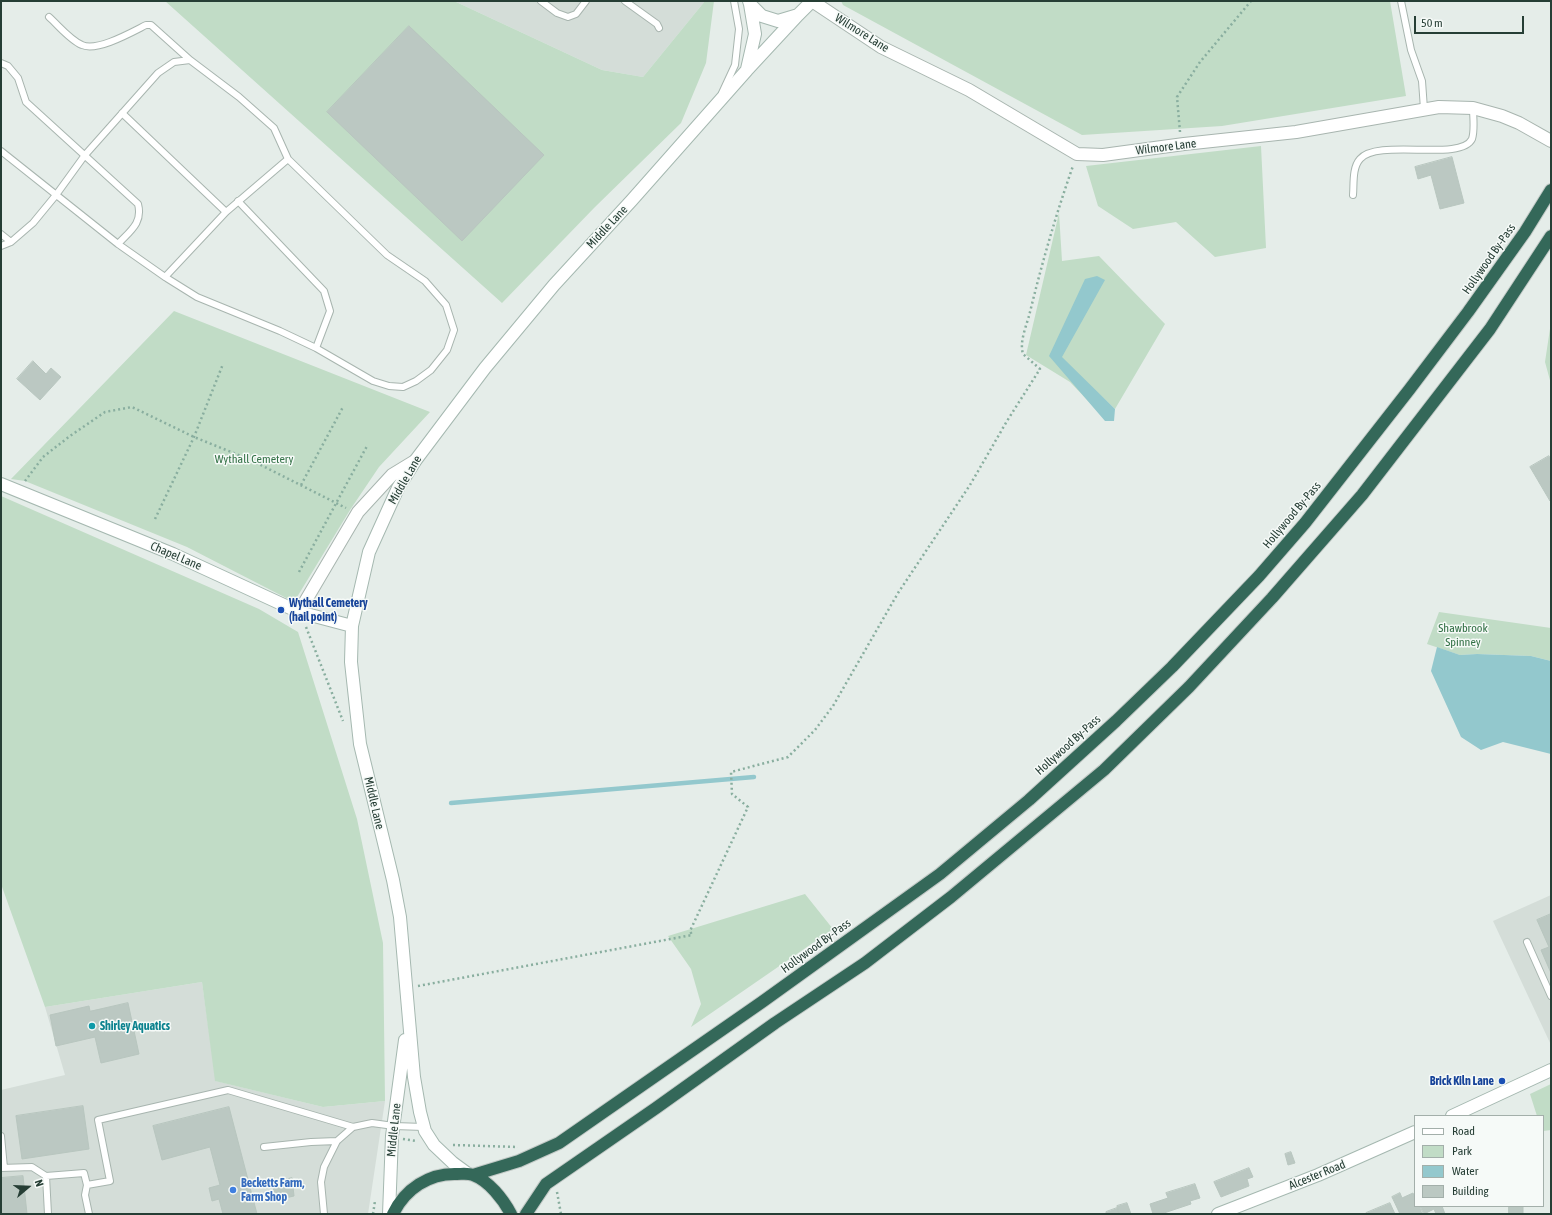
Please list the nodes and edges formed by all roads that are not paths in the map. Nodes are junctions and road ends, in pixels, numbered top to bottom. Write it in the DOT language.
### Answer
graph roads {
  1 [pos="541,1"];
  2 [pos="586,1"];
  3 [pos="625,1"];
  4 [pos="734,1"];
  5 [pos="812,1"];
  6 [pos="1401,1"];
  7 [pos="750,3"];
  8 [pos="798,15"];
  9 [pos="49,17"];
  10 [pos="659,28"];
  11 [pos="190,60"];
  12 [pos="1,63"];
  13 [pos="747,70"];
  14 [pos="716,105"];
  15 [pos="1473,108"];
  16 [pos="1424,109"];
  17 [pos="122,113"];
  18 [pos="1551,141"];
  19 [pos="1,150"];
  20 [pos="85,155"];
  21 [pos="288,159"];
  22 [pos="1551,190"];
  23 [pos="56,195"];
  24 [pos="1353,195"];
  25 [pos="238,201"];
  26 [pos="226,212"];
  27 [pos="1,234"];
  28 [pos="1551,236"];
  29 [pos="11,242"];
  30 [pos="118,244"];
  31 [pos="1,246"];
  32 [pos="165,277"];
  33 [pos="316,348"];
  34 [pos="415,460"];
  35 [pos="1,484"];
  36 [pos="299,612"];
  37 [pos="352,626"];
  38 [pos="1527,942"];
  39 [pos="406,993"];
  40 [pos="1551,996"];
  41 [pos="1551,1070"];
  42 [pos="1454,1115"];
  43 [pos="394,1126"];
  44 [pos="353,1127"];
  45 [pos="424,1127"];
  46 [pos="1414,1132"];
  47 [pos="1,1136"];
  48 [pos="337,1141"];
  49 [pos="264,1147"];
  50 [pos="3,1168"];
  51 [pos="470,1174"];
  52 [pos="46,1176"];
  53 [pos="87,1185"];
  54 [pos="323,1213"];
  55 [pos="48,1214"];
  56 [pos="89,1214"];
  57 [pos="389,1214"];
  58 [pos="393,1214"];
  59 [pos="511,1214"];
  60 [pos="526,1214"];
  61 [pos="1218,1214"];
  1 -- 2 [label="lane"];
  3 -- 10 [label="lane"];
  4 -- 14 [label="lane"];
  5 -- 8 [label="street, Middle Lane"];
  5 -- 16 [label="street, Wilmore Lane"];
  6 -- 16 [label="lane"];
  7 -- 8 [label="street, Middle Lane"];
  7 -- 13 [label="street, Middle Lane"];
  8 -- 13 [label="street, Middle Lane"];
  9 -- 11 [label="lane"];
  11 -- 17 [label="lane"];
  11 -- 21 [label="lane"];
  12 -- 20 [label="lane"];
  13 -- 14 [label="street, Middle Lane"];
  14 -- 34 [label="street, Middle Lane"];
  15 -- 16 [label="street, Wilmore Lane"];
  15 -- 18 [label="street, Wilmore Lane"];
  15 -- 24 [label="lane"];
  17 -- 20 [label="lane"];
  17 -- 26 [label="lane"];
  19 -- 23 [label="lane"];
  20 -- 23 [label="lane"];
  20 -- 30 [label="lane"];
  21 -- 25 [label="lane"];
  21 -- 33 [label="lane"];
  22 -- 51 [label="highway, Hollywood By-Pass"];
  23 -- 29 [label="lane"];
  23 -- 30 [label="lane"];
  25 -- 26 [label="lane"];
  25 -- 33 [label="lane"];
  26 -- 32 [label="lane"];
  27 -- 29 [label="lane"];
  28 -- 60 [label="highway"];
  29 -- 31 [label="lane"];
  30 -- 32 [label="lane"];
  32 -- 33 [label="lane"];
  34 -- 36 [label="street"];
  34 -- 37 [label="street, Middle Lane"];
  35 -- 36 [label="street, Chapel Lane"];
  36 -- 37 [label="street, Chapel Lane"];
  37 -- 39 [label="street, Middle Lane"];
  38 -- 40 [label="lane"];
  39 -- 43 [label="street, Middle Lane"];
  39 -- 45 [label="street, Middle Lane"];
  41 -- 42 [label="street"];
  43 -- 44 [label="lane"];
  43 -- 45 [label="lane"];
  43 -- 57 [label="street, Middle Lane"];
  44 -- 48 [label="lane"];
  44 -- 53 [label="lane"];
  45 -- 51 [label="street, Middle Lane"];
  46 -- 61 [label="street, Alcester Road"];
  47 -- 50 [label="lane"];
  48 -- 49 [label="lane"];
  48 -- 54 [label="lane"];
  50 -- 52 [label="lane"];
  51 -- 58 [label="highway, Hollywood By-Pass"];
  51 -- 59 [label="highway"];
  52 -- 53 [label="lane"];
  52 -- 55 [label="lane"];
  53 -- 56 [label="lane"];
}
